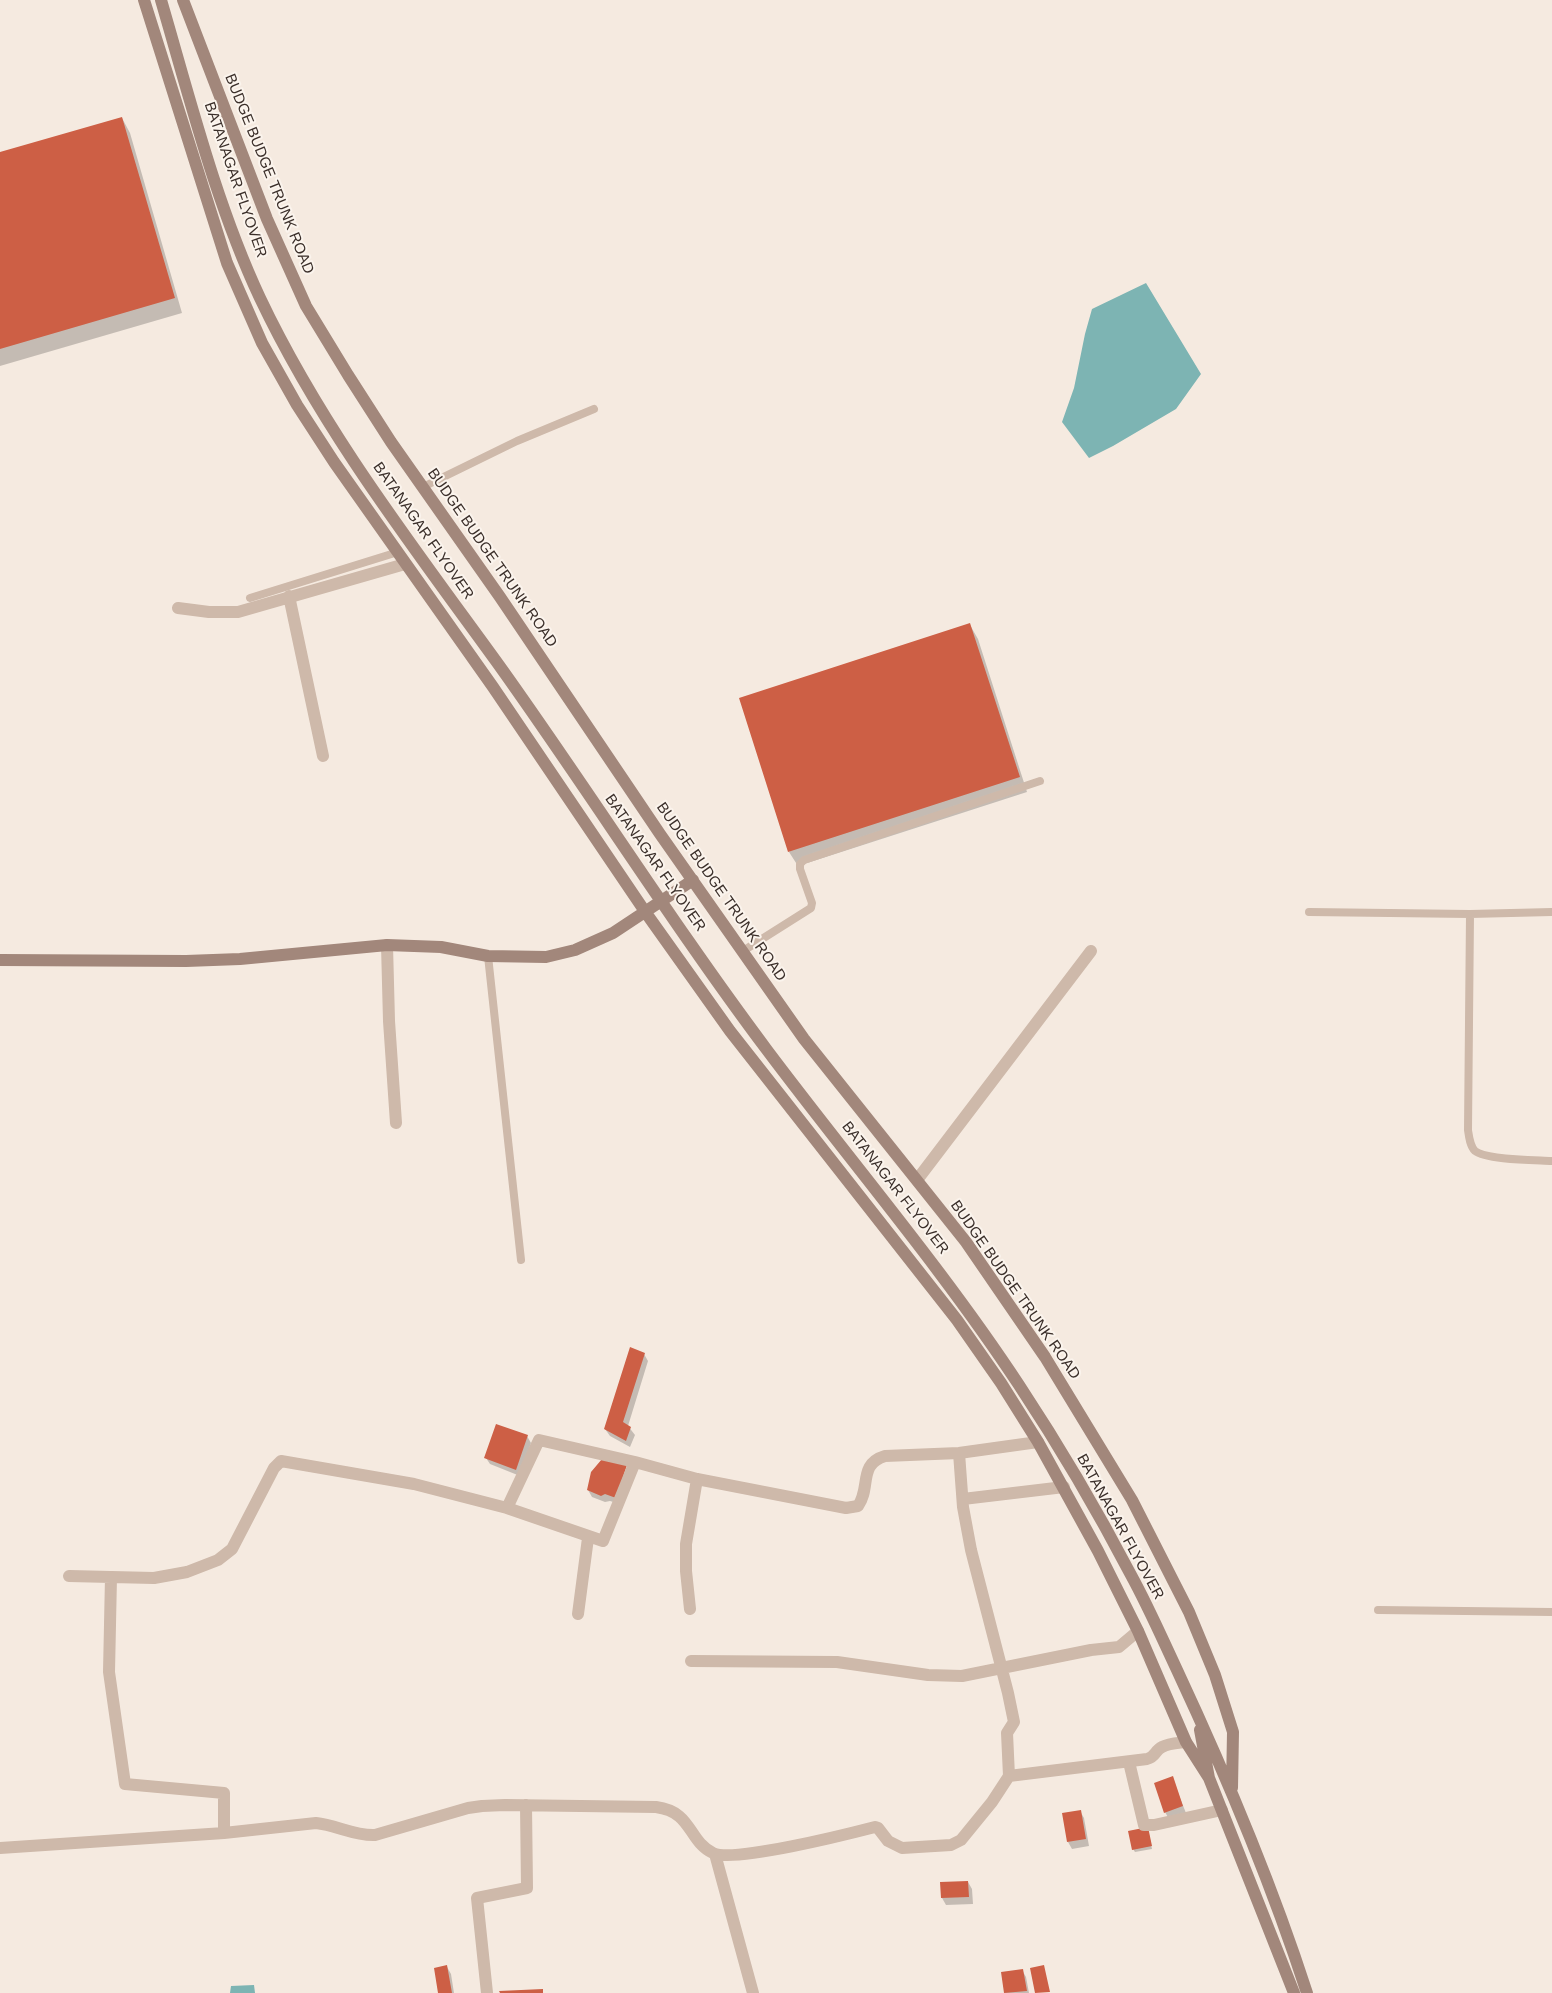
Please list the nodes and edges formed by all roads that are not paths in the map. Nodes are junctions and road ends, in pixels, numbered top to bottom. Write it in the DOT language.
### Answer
graph roads {
  1 [pos="144,0"];
  2 [pos="161,0"];
  3 [pos="183,0"];
  4 [pos="594,409"];
  5 [pos="423,487"];
  6 [pos="402,558"];
  7 [pos="289,596"];
  8 [pos="250,598"];
  9 [pos="178,608"];
  10 [pos="322,756"];
  11 [pos="1040,781"];
  12 [pos="693,880"];
  13 [pos="1309,912"];
  14 [pos="1552,912"];
  15 [pos="646,913"];
  16 [pos="1470,914"];
  17 [pos="387,945"];
  18 [pos="742,951"];
  19 [pos="1091,951"];
  20 [pos="488,956"];
  21 [pos="0,960"];
  22 [pos="396,1123"];
  23 [pos="1552,1161"];
  24 [pos="917,1180"];
  25 [pos="521,1260"];
  26 [pos="1038,1442"];
  27 [pos="959,1453"];
  28 [pos="635,1462"];
  29 [pos="697,1479"];
  30 [pos="1064,1487"];
  31 [pos="963,1499"];
  32 [pos="507,1508"];
  33 [pos="588,1538"];
  34 [pos="69,1576"];
  35 [pos="111,1577"];
  36 [pos="690,1609"];
  37 [pos="1378,1610"];
  38 [pos="1552,1612"];
  39 [pos="578,1614"];
  40 [pos="1138,1631"];
  41 [pos="691,1661"];
  42 [pos="1002,1667"];
  43 [pos="1195,1707"];
  44 [pos="1186,1742"];
  45 [pos="1129,1762"];
  46 [pos="1009,1776"];
  47 [pos="1209,1778"];
  48 [pos="1232,1792"];
  49 [pos="526,1805"];
  50 [pos="1222,1810"];
  51 [pos="224,1834"];
  52 [pos="0,1848"];
  53 [pos="716,1854"];
  54 [pos="487,1993"];
  55 [pos="753,1993"];
  56 [pos="1294,1993"];
  57 [pos="1307,1993"];
  1 -- 6 [label="street"];
  2 -- 43 [label="street, BATANAGAR FLYOVER"];
  3 -- 5 [label="street, BUDGE BUDGE TRUNK ROAD"];
  4 -- 5 [label="lane"];
  5 -- 12 [label="street, BUDGE BUDGE TRUNK ROAD"];
  6 -- 7 [label="street"];
  6 -- 8 [label="lane"];
  6 -- 15 [label="street"];
  7 -- 9 [label="street"];
  7 -- 10 [label="street"];
  11 -- 18 [label="lane"];
  12 -- 15 [label="street"];
  12 -- 18 [label="street, BUDGE BUDGE TRUNK ROAD"];
  13 -- 16 [label="lane"];
  14 -- 16 [label="lane"];
  15 -- 20 [label="street"];
  15 -- 26 [label="street"];
  16 -- 23 [label="lane"];
  17 -- 20 [label="street"];
  17 -- 21 [label="street"];
  17 -- 22 [label="street"];
  18 -- 24 [label="street, BUDGE BUDGE TRUNK ROAD"];
  19 -- 24 [label="street"];
  20 -- 25 [label="lane"];
  24 -- 48 [label="street, BUDGE BUDGE TRUNK ROAD"];
  26 -- 27 [label="street"];
  26 -- 30 [label="street"];
  27 -- 29 [label="street"];
  27 -- 31 [label="street"];
  28 -- 29 [label="street"];
  28 -- 32 [label="street"];
  28 -- 33 [label="street"];
  29 -- 36 [label="street"];
  30 -- 31 [label="street"];
  30 -- 40 [label="street"];
  31 -- 42 [label="street"];
  32 -- 33 [label="street"];
  32 -- 35 [label="street"];
  33 -- 39 [label="street"];
  34 -- 35 [label="street"];
  35 -- 51 [label="street"];
  37 -- 38 [label="lane"];
  40 -- 42 [label="street"];
  40 -- 44 [label="street"];
  41 -- 42 [label="street"];
  42 -- 46 [label="street"];
  43 -- 47 [label="street"];
  43 -- 48 [label="street"];
  44 -- 45 [label="street"];
  44 -- 47 [label="street"];
  45 -- 46 [label="street"];
  45 -- 50 [label="street"];
  46 -- 53 [label="street"];
  47 -- 50 [label="street"];
  48 -- 57 [label="street"];
  49 -- 51 [label="street"];
  49 -- 53 [label="street"];
  49 -- 54 [label="street"];
  50 -- 56 [label="street"];
  51 -- 52 [label="street"];
  53 -- 55 [label="street"];
}
